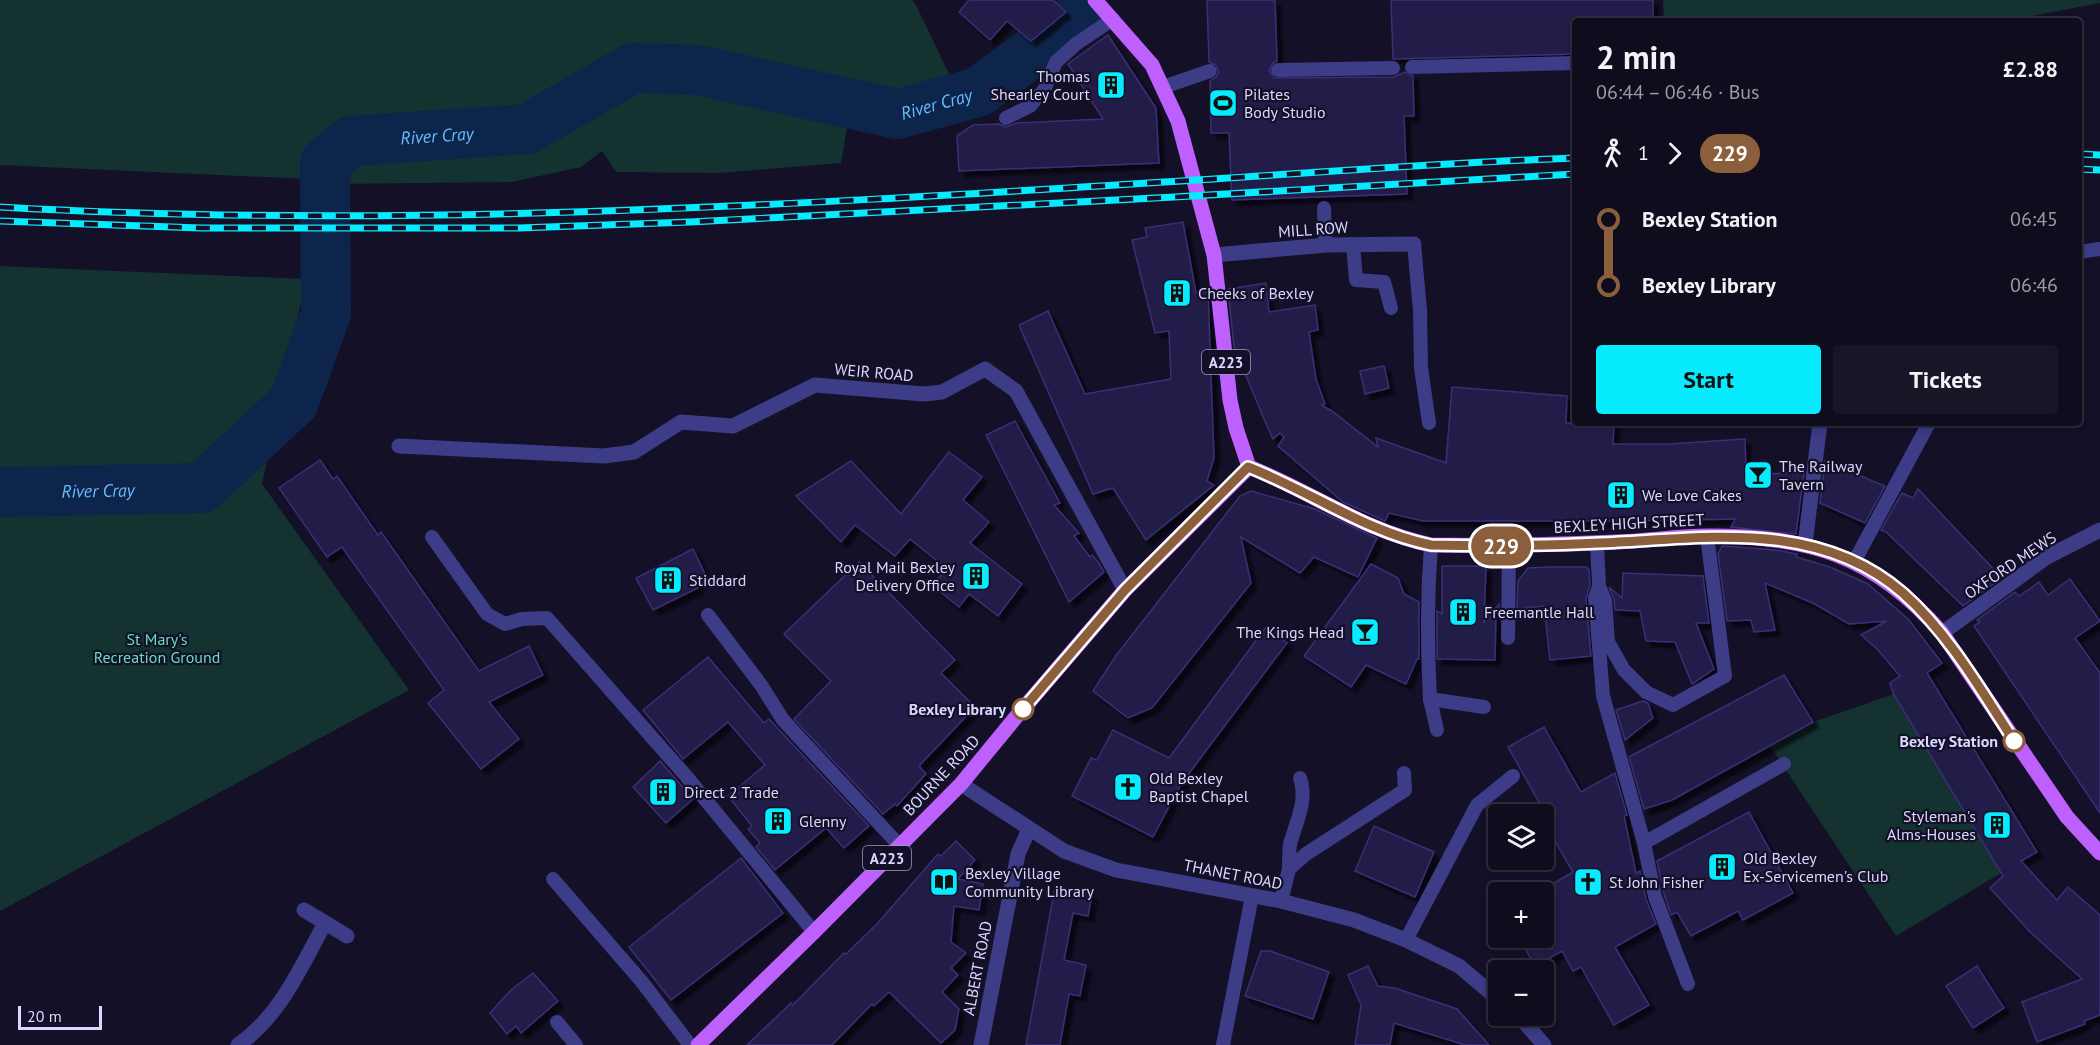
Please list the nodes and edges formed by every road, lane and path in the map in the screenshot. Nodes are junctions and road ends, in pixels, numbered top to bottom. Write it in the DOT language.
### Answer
graph roads {
  1 [pos="1104,9"];
  2 [pos="1572,63"];
  3 [pos="1412,67"];
  4 [pos="1394,68"];
  5 [pos="1278,70"];
  6 [pos="1210,71"];
  7 [pos="1163,87"];
  8 [pos="1006,118"];
  9 [pos="1324,208"];
  10 [pos="1353,244"];
  11 [pos="1414,244"];
  12 [pos="1327,245"];
  13 [pos="2100,249"];
  14 [pos="2082,252"];
  15 [pos="1214,255"];
  16 [pos="1391,308"];
  17 [pos="1430,423"];
  18 [pos="1820,426"];
  19 [pos="1927,426"];
  20 [pos="399,446"];
  21 [pos="1248,467"];
  22 [pos="2100,530"];
  23 [pos="1707,536"];
  24 [pos="432,537"];
  25 [pos="1597,543"];
  26 [pos="1805,544"];
  27 [pos="1431,545"];
  28 [pos="1509,546"];
  29 [pos="1854,562"];
  30 [pos="1599,586"];
  31 [pos="1125,590"];
  32 [pos="708,615"];
  33 [pos="1942,633"];
  34 [pos="1508,638"];
  35 [pos="1430,699"];
  36 [pos="1484,707"];
  37 [pos="1437,730"];
  38 [pos="1784,764"];
  39 [pos="1404,774"];
  40 [pos="1513,776"];
  41 [pos="1300,778"];
  42 [pos="962,784"];
  43 [pos="1029,829"];
  44 [pos="1644,843"];
  45 [pos="899,845"];
  46 [pos="2100,853"];
  47 [pos="1289,869"];
  48 [pos="553,879"];
  49 [pos="1252,896"];
  50 [pos="1281,901"];
  51 [pos="304,910"];
  52 [pos="325,923"];
  53 [pos="814,932"];
  54 [pos="347,936"];
  55 [pos="1406,940"];
  56 [pos="1688,984"];
  57 [pos="1488,991"];
  58 [pos="557,1022"];
  59 [pos="1528,1026"];
  60 [pos="238,1045"];
  61 [pos="576,1045"];
  62 [pos="690,1045"];
  63 [pos="698,1045"];
  64 [pos="981,1045"];
  65 [pos="1223,1045"];
  66 [pos="1544,1045"];
  1 -- 7 [label="main road, A223"];
  1 -- 8 [label="lane"];
  2 -- 3 [label="lane"];
  4 -- 5 [label="lane"];
  6 -- 7 [label="lane"];
  7 -- 15 [label="main road, A223"];
  9 -- 12 [label="lane"];
  10 -- 11 [label="street, MILL ROW"];
  10 -- 12 [label="street, MILL ROW"];
  10 -- 16 [label="lane"];
  11 -- 17 [label="lane"];
  12 -- 15 [label="street, MILL ROW"];
  13 -- 14 [label="lane"];
  15 -- 21 [label="main road, A223"];
  18 -- 26 [label="street"];
  19 -- 29 [label="lane"];
  20 -- 31 [label="street, WEIR ROAD"];
  21 -- 27 [label="main road, BEXLEY HIGH STREET"];
  21 -- 31 [label="main road, BOURNE ROAD"];
  22 -- 33 [label="street, OXFORD MEWS"];
  23 -- 25 [label="main road, BEXLEY HIGH STREET"];
  23 -- 26 [label="main road, BEXLEY HIGH STREET"];
  23 -- 30 [label="lane"];
  24 -- 53 [label="lane"];
  25 -- 28 [label="main road, BEXLEY HIGH STREET"];
  25 -- 30 [label="lane"];
  26 -- 29 [label="main road, BEXLEY HIGH STREET"];
  27 -- 28 [label="main road, BEXLEY HIGH STREET"];
  27 -- 35 [label="lane"];
  28 -- 34 [label="lane"];
  29 -- 33 [label="main road, BEXLEY HIGH STREET"];
  30 -- 44 [label="lane"];
  31 -- 42 [label="main road, BOURNE ROAD"];
  32 -- 45 [label="lane"];
  33 -- 46 [label="main road, BEXLEY HIGH STREET"];
  35 -- 36 [label="lane"];
  35 -- 37 [label="lane"];
  38 -- 44 [label="lane"];
  39 -- 47 [label="lane"];
  40 -- 55 [label="lane"];
  41 -- 47 [label="lane"];
  42 -- 43 [label="street, THANET ROAD"];
  42 -- 45 [label="main road, BOURNE ROAD / A223"];
  43 -- 49 [label="street, THANET ROAD"];
  43 -- 64 [label="street, ALBERT ROAD"];
  44 -- 56 [label="lane"];
  45 -- 53 [label="main road, BOURNE ROAD / A223"];
  47 -- 50 [label="lane"];
  48 -- 62 [label="lane"];
  49 -- 50 [label="street, THANET ROAD"];
  49 -- 65 [label="lane"];
  50 -- 55 [label="street, THANET ROAD"];
  51 -- 52 [label="street"];
  52 -- 54 [label="street"];
  52 -- 60 [label="street"];
  53 -- 63 [label="main road, BOURNE ROAD / A223"];
  55 -- 57 [label="street, THANET ROAD"];
  58 -- 61 [label="lane"];
  59 -- 66 [label="street"];
}
